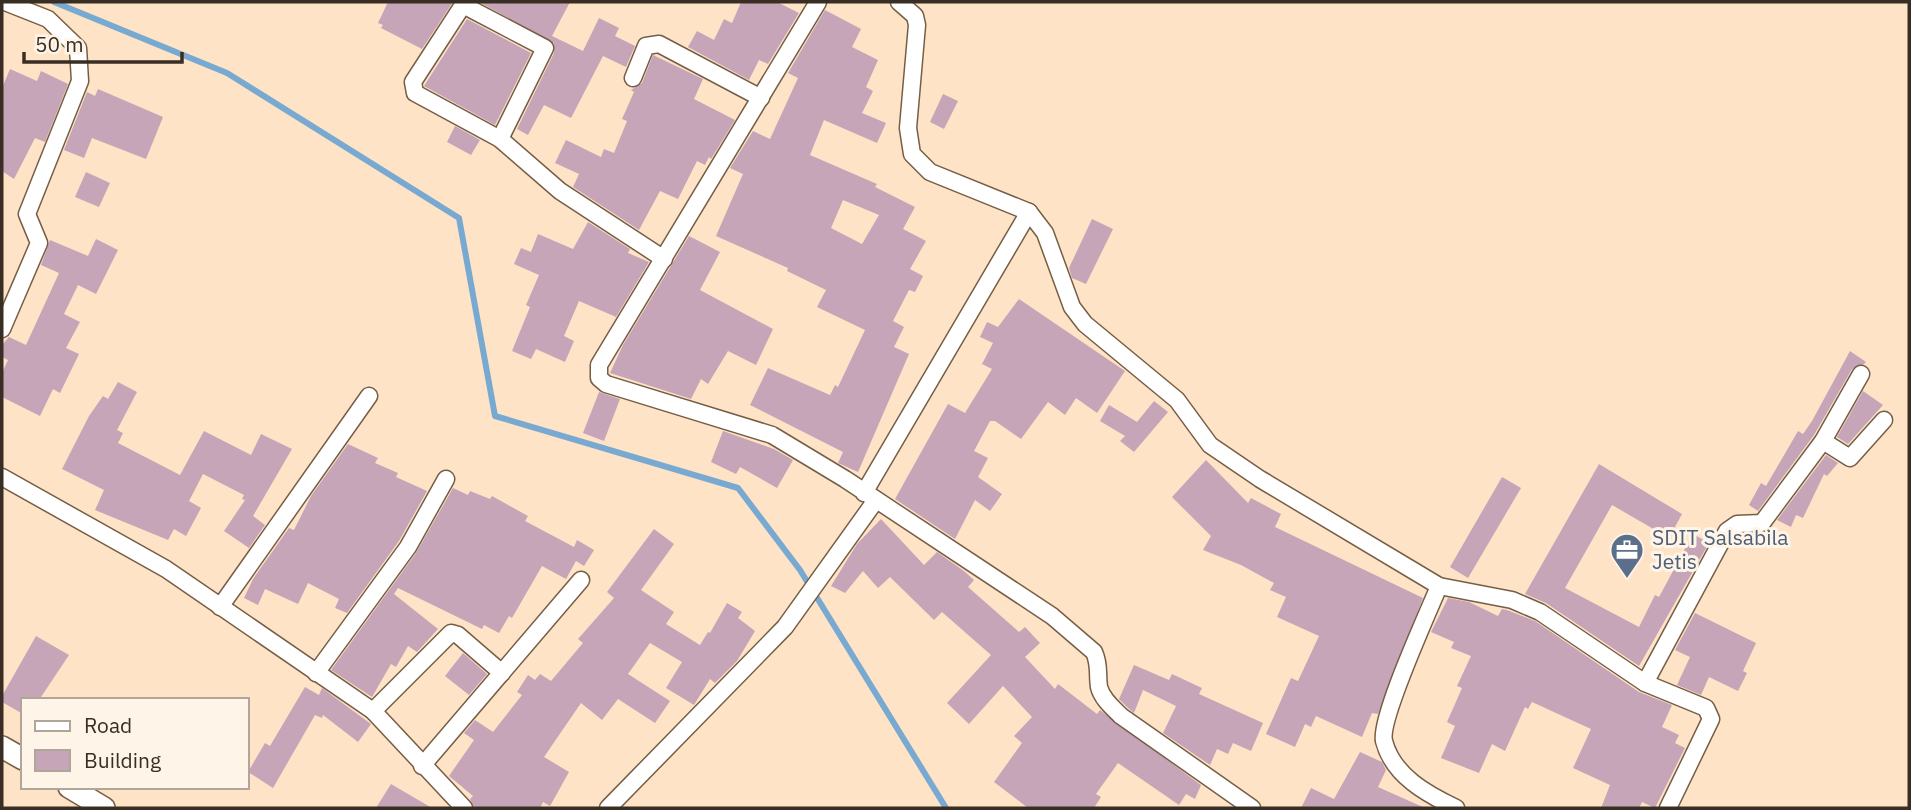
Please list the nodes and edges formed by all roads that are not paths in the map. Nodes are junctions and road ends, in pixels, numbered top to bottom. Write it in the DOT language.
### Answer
graph roads {
  1 [pos="5,2"];
  2 [pos="818,2"];
  3 [pos="899,2"];
  4 [pos="464,3"];
  5 [pos="633,79"];
  6 [pos="761,98"];
  7 [pos="500,139"];
  8 [pos="1029,212"];
  9 [pos="664,259"];
  10 [pos="2,328"];
  11 [pos="1861,374"];
  12 [pos="369,396"];
  13 [pos="1884,420"];
  14 [pos="1823,441"];
  15 [pos="2,477"];
  16 [pos="446,479"];
  17 [pos="870,497"];
  18 [pos="581,580"];
  19 [pos="1439,586"];
  20 [pos="220,607"];
  21 [pos="316,673"];
  22 [pos="502,673"];
  23 [pos="1645,683"];
  24 [pos="373,711"];
  25 [pos="2,747"];
  26 [pos="21,758"];
  27 [pos="422,766"];
  28 [pos="72,789"];
  29 [pos="1425,793"];
  30 [pos="104,808"];
  31 [pos="464,808"];
  32 [pos="608,808"];
  33 [pos="1252,808"];
  34 [pos="1417,808"];
  35 [pos="1456,808"];
  36 [pos="1668,808"];
  1 -- 10 [label="street"];
  2 -- 6 [label="street"];
  3 -- 8 [label="street"];
  4 -- 7 [label="street"];
  4 -- 7 [label="street"];
  5 -- 6 [label="street"];
  6 -- 9 [label="street"];
  7 -- 9 [label="street"];
  8 -- 17 [label="street"];
  8 -- 19 [label="street"];
  9 -- 17 [label="street"];
  11 -- 14 [label="street"];
  12 -- 20 [label="street"];
  13 -- 14 [label="street"];
  14 -- 23 [label="street"];
  15 -- 20 [label="street"];
  16 -- 21 [label="street"];
  17 -- 32 [label="street"];
  17 -- 33 [label="street"];
  18 -- 22 [label="street"];
  19 -- 23 [label="street"];
  19 -- 29 [label="street"];
  20 -- 21 [label="street"];
  21 -- 24 [label="street"];
  22 -- 24 [label="street"];
  22 -- 27 [label="street"];
  23 -- 36 [label="street"];
  24 -- 27 [label="street"];
  25 -- 26 [label="street"];
  27 -- 31 [label="street"];
  28 -- 30 [label="street"];
  29 -- 34 [label="street"];
  29 -- 35 [label="street"];
}
